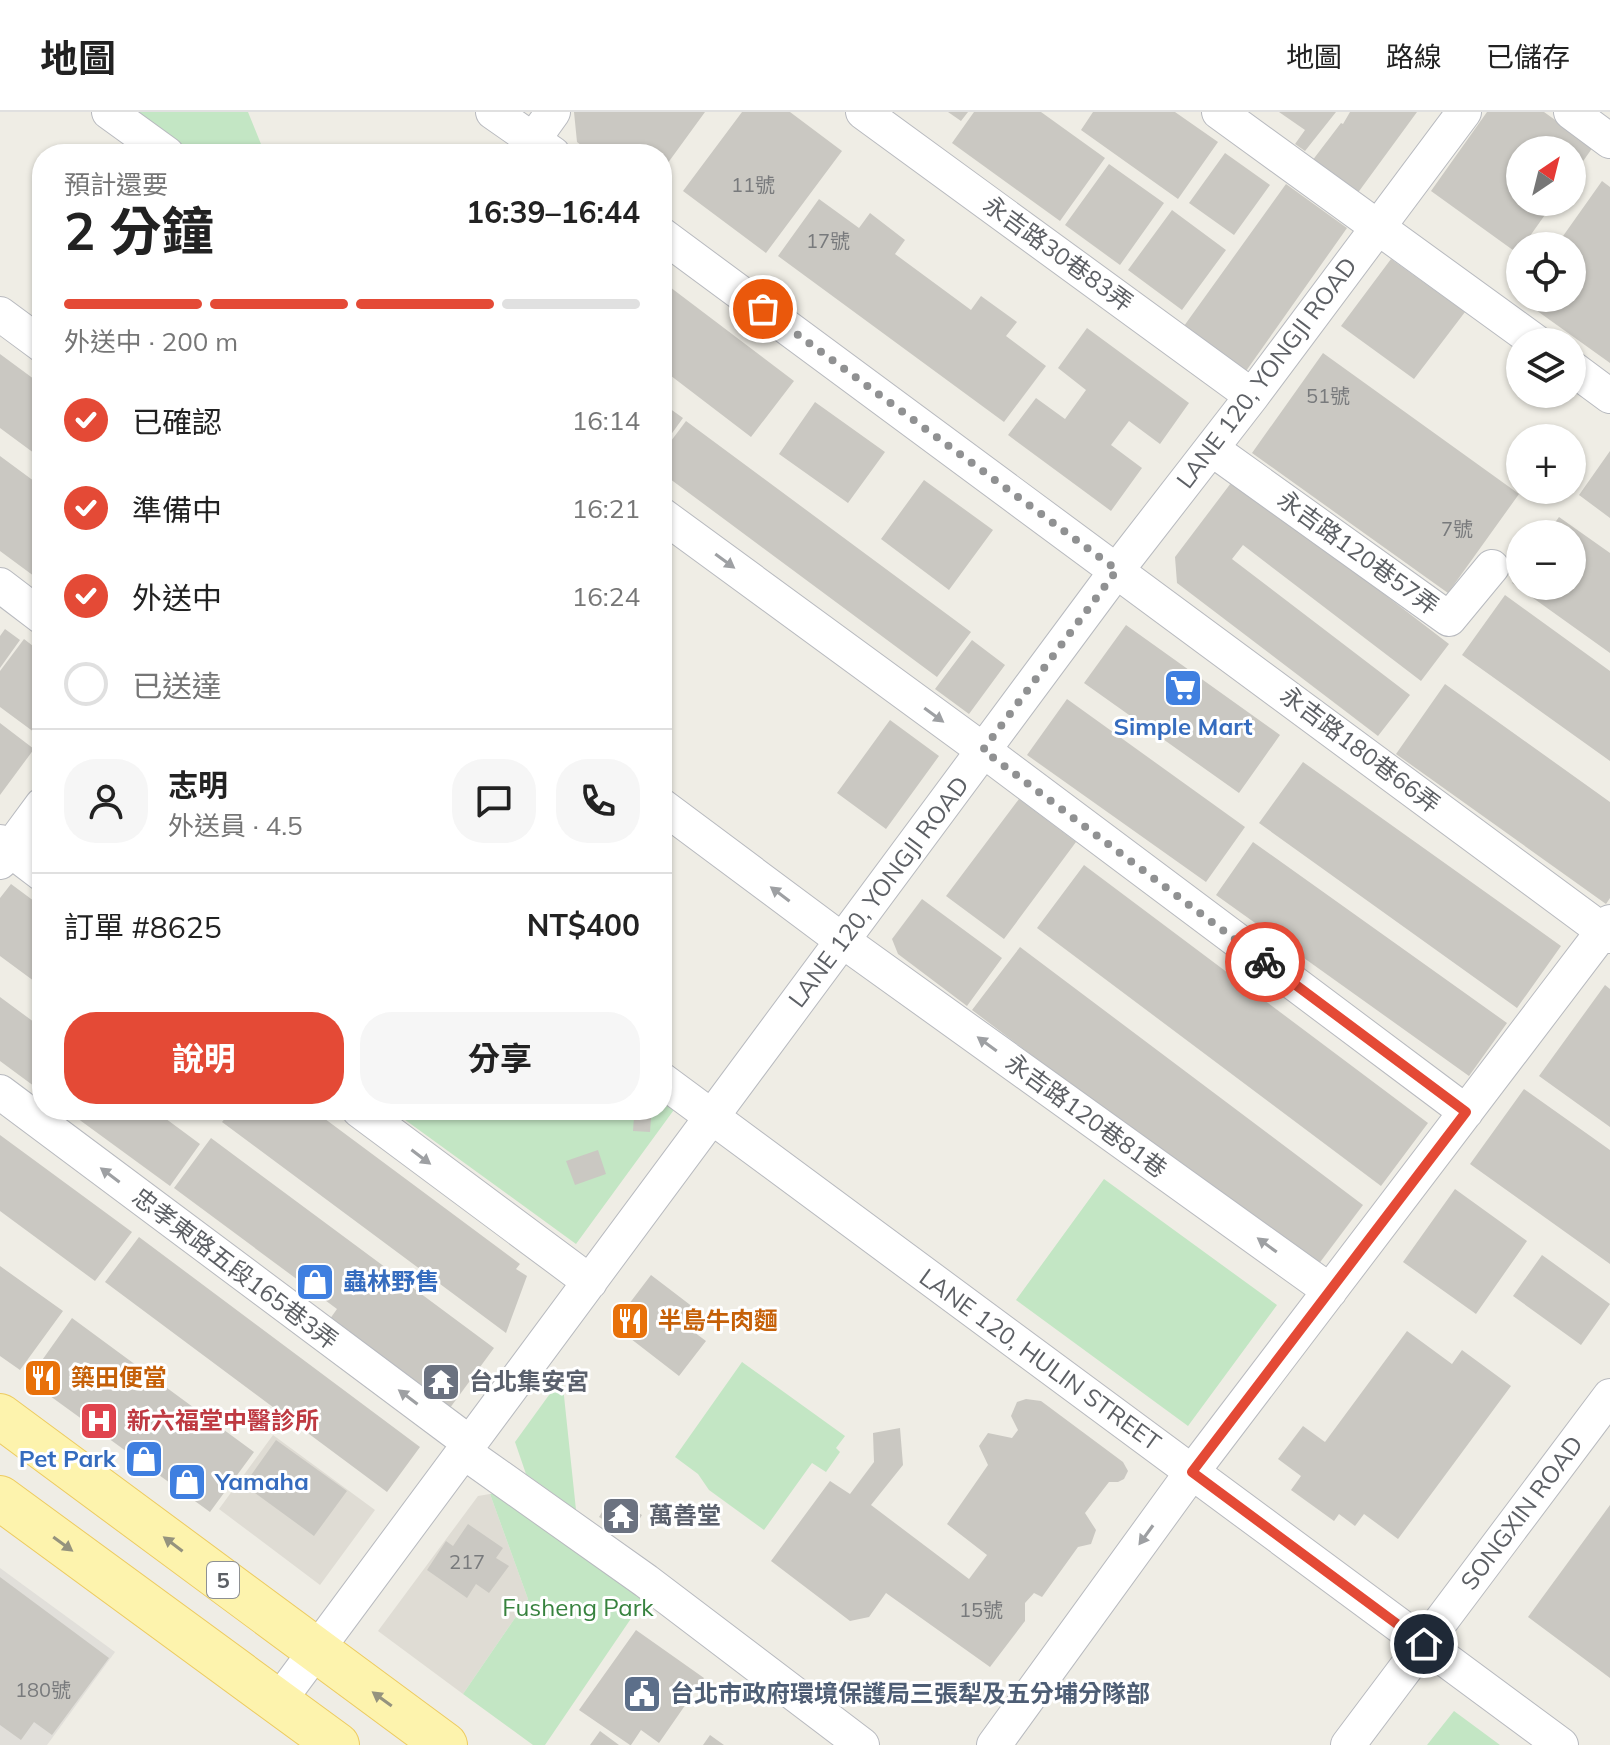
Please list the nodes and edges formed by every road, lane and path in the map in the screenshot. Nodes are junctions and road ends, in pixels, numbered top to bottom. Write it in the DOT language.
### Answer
graph roads {
  1 [pos="109,112"];
  2 [pos="493,112"];
  3 [pos="553,112"];
  4 [pos="863,112"];
  5 [pos="1219,112"];
  6 [pos="1464,112"];
  7 [pos="1571,112"];
  8 [pos="1610,141"];
  9 [pos="153,144"];
  10 [pos="530,144"];
  11 [pos="538,144"];
  12 [pos="1376,227"];
  13 [pos="672,242"];
  14 [pos="0,314"];
  15 [pos="1517,328"];
  16 [pos="32,338"];
  17 [pos="1586,378"];
  18 [pos="1252,396"];
  19 [pos="1610,396"];
  20 [pos="1212,449"];
  21 [pos="672,522"];
  22 [pos="1492,567"];
  23 [pos="1117,570"];
  24 [pos="0,585"];
  25 [pos="32,609"];
  26 [pos="983,750"];
  27 [pos="672,813"];
  28 [pos="32,817"];
  29 [pos="3,851"];
  30 [pos="32,868"];
  31 [pos="1608,930"];
  32 [pos="843,941"];
  33 [pos="672,1087"];
  34 [pos="0,1092"];
  35 [pos="1466,1112"];
  36 [pos="32,1116"];
  37 [pos="712,1117"];
  38 [pos="37,1120"];
  39 [pos="372,1120"];
  40 [pos="590,1282"];
  41 [pos="1330,1291"];
  42 [pos="1610,1396"];
  43 [pos="0,1416"];
  44 [pos="467,1448"];
  45 [pos="1192,1472"];
  46 [pos="0,1498"];
  47 [pos="1424,1644"];
  48 [pos="316,1650"];
  49 [pos="278,1702"];
  50 [pos="337,1745"];
  51 [pos="445,1745"];
  52 [pos="862,1745"];
  53 [pos="994,1745"];
  54 [pos="1348,1745"];
  55 [pos="1561,1745"];
  1 -- 9 [label="street"];
  2 -- 10 [label="street"];
  3 -- 11 [label="street"];
  4 -- 18 [label="street, 永吉路30巷83弄"];
  5 -- 12 [label="street"];
  6 -- 12 [label="street, LANE 120, YONGJI ROAD"];
  7 -- 8 [label="street"];
  12 -- 15 [label="street"];
  12 -- 18 [label="street, LANE 120, YONGJI ROAD"];
  13 -- 23 [label="street, 永吉路180巷66弄"];
  14 -- 16 [label="street"];
  17 -- 19 [label="street"];
  18 -- 20 [label="street, LANE 120, YONGJI ROAD"];
  20 -- 22 [label="street, 永吉路120巷57弄"];
  20 -- 23 [label="street, LANE 120, YONGJI ROAD"];
  21 -- 26 [label="street, one-way"];
  23 -- 26 [label="street, LANE 120, YONGJI ROAD"];
  23 -- 31 [label="street, 永吉路180巷66弄"];
  24 -- 25 [label="street"];
  26 -- 32 [label="street, LANE 120, YONGJI ROAD"];
  26 -- 35 [label="street"];
  32 -- 27 [label="street, 永吉路120巷81巷, one-way"];
  28 -- 29 [label="street"];
  29 -- 30 [label="street"];
  31 -- 35 [label="street"];
  32 -- 37 [label="street, LANE 120, YONGJI ROAD"];
  41 -- 32 [label="street, 永吉路120巷81巷, one-way"];
  33 -- 37 [label="street, LANE 120, HULIN STREET"];
  36 -- 34 [label="street, 忠孝東路五段165巷3弄, one-way"];
  35 -- 41 [label="street"];
  37 -- 40 [label="street, LANE 120, YONGJI ROAD"];
  37 -- 45 [label="street, LANE 120, HULIN STREET"];
  44 -- 38 [label="street, 忠孝東路五段165巷3弄, one-way"];
  39 -- 40 [label="street, one-way"];
  40 -- 44 [label="street, LANE 120, YONGJI ROAD"];
  41 -- 45 [label="street"];
  42 -- 47 [label="street, SONGXIN ROAD"];
  48 -- 43 [label="main road, 5, one-way"];
  44 -- 48 [label="street, LANE 120, YONGJI ROAD"];
  44 -- 52 [label="street, 忠孝東路五段165巷3弄"];
  45 -- 47 [label="street, LANE 120, HULIN STREET"];
  45 -- 53 [label="street, one-way"];
  46 -- 49 [label="main road, one-way"];
  47 -- 54 [label="street, SONGXIN ROAD"];
  47 -- 55 [label="street, LANE 120, HULIN STREET"];
  48 -- 49 [label="street, LANE 120, YONGJI ROAD"];
  51 -- 48 [label="main road, 5, one-way"];
  49 -- 50 [label="main road"];
}
